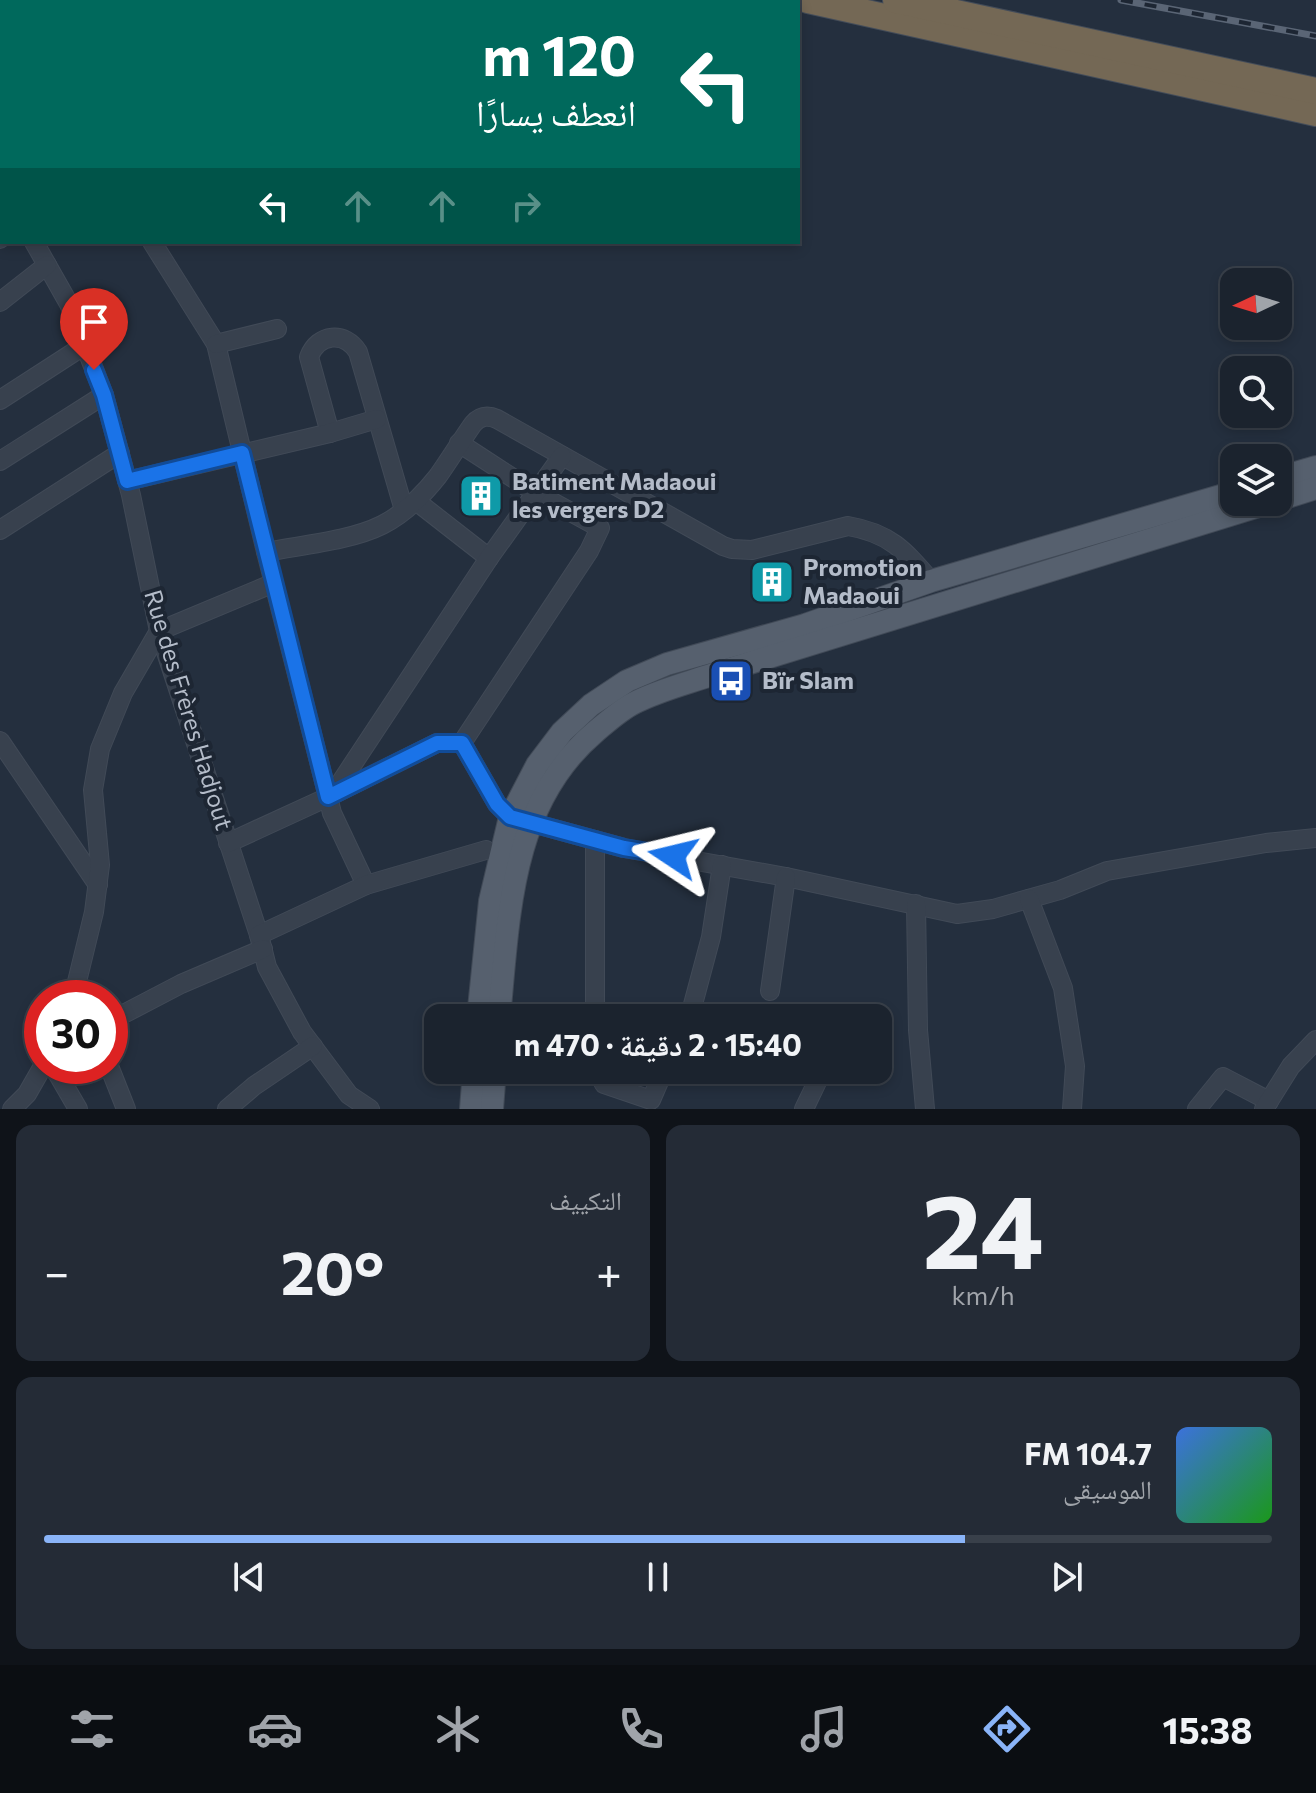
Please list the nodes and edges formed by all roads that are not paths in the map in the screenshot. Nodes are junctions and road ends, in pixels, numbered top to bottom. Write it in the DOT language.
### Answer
graph roads {
  1 [pos="808,0"];
  2 [pos="896,0"];
  3 [pos="1316,91"];
  4 [pos="1316,113"];
  5 [pos="35,244"];
  6 [pos="153,244"];
  7 [pos="47,265"];
  8 [pos="0,302"];
  9 [pos="277,329"];
  10 [pos="216,344"];
  11 [pos="85,345"];
  12 [pos="104,395"];
  13 [pos="0,400"];
  14 [pos="377,419"];
  15 [pos="330,433"];
  16 [pos="459,443"];
  17 [pos="120,453"];
  18 [pos="242,453"];
  19 [pos="562,456"];
  20 [pos="0,461"];
  21 [pos="1316,467"];
  22 [pos="1292,474"];
  23 [pos="127,481"];
  24 [pos="1316,488"];
  25 [pos="536,493"];
  26 [pos="1220,496"];
  27 [pos="1292,496"];
  28 [pos="410,506"];
  29 [pos="1227,516"];
  30 [pos="0,530"];
  31 [pos="266,552"];
  32 [pos="489,558"];
  33 [pos="931,581"];
  34 [pos="274,583"];
  35 [pos="159,631"];
  36 [pos="0,741"];
  37 [pos="462,743"];
  38 [pos="331,796"];
  39 [pos="520,820"];
  40 [pos="1316,838"];
  41 [pos="595,840"];
  42 [pos="228,843"];
  43 [pos="486,850"];
  44 [pos="722,865"];
  45 [pos="786,877"];
  46 [pos="98,885"];
  47 [pos="366,885"];
  48 [pos="1029,899"];
  49 [pos="916,904"];
  50 [pos="261,942"];
  51 [pos="80,975"];
  52 [pos="78,980"];
  53 [pos="81,980"];
  54 [pos="770,991"];
  55 [pos="479,1004"];
  56 [pos="500,1004"];
  57 [pos="595,1004"];
  58 [pos="693,1004"];
  59 [pos="128,1012"];
  60 [pos="1316,1040"];
  61 [pos="313,1046"];
  62 [pos="33,1084"];
  63 [pos="63,1084"];
  64 [pos="116,1084"];
  65 [pos="473,1084"];
  66 [pos="494,1084"];
  67 [pos="604,1084"];
  68 [pos="658,1084"];
  69 [pos="816,1084"];
  70 [pos="1267,1105"];
  71 [pos="12,1109"];
  72 [pos="78,1109"];
  73 [pos="126,1109"];
  74 [pos="227,1109"];
  75 [pos="370,1109"];
  76 [pos="471,1109"];
  77 [pos="492,1109"];
  78 [pos="804,1109"];
  79 [pos="925,1109"];
  80 [pos="1072,1109"];
  81 [pos="1197,1109"];
  1 -- 4 [label="highway"];
  2 -- 3 [label="highway"];
  5 -- 7 [label="street, Rue des Frères Hadjout"];
  6 -- 10 [label="street"];
  7 -- 8 [label="street"];
  7 -- 11 [label="street, Rue des Frères Hadjout"];
  9 -- 10 [label="street"];
  10 -- 18 [label="street"];
  11 -- 12 [label="street, Rue des Frères Hadjout"];
  11 -- 13 [label="street"];
  12 -- 17 [label="street, Rue des Frères Hadjout"];
  12 -- 20 [label="street"];
  14 -- 15 [label="street"];
  14 -- 15 [label="street"];
  14 -- 28 [label="street"];
  15 -- 18 [label="street"];
  16 -- 19 [label="street"];
  16 -- 25 [label="street"];
  16 -- 28 [label="street"];
  17 -- 23 [label="street, Rue des Frères Hadjout"];
  17 -- 30 [label="street"];
  18 -- 23 [label="street"];
  18 -- 31 [label="street"];
  19 -- 25 [label="street"];
  19 -- 33 [label="street"];
  21 -- 22 [label="main road"];
  23 -- 35 [label="street, Rue des Frères Hadjout"];
  24 -- 27 [label="main road"];
  25 -- 32 [label="street"];
  25 -- 37 [label="street"];
  26 -- 33 [label="main road"];
  28 -- 31 [label="street"];
  28 -- 32 [label="street"];
  29 -- 39 [label="main road"];
  31 -- 34 [label="street"];
  32 -- 38 [label="street"];
  33 -- 39 [label="main road"];
  34 -- 35 [label="street"];
  34 -- 38 [label="street"];
  35 -- 42 [label="street, Rue des Frères Hadjout"];
  35 -- 46 [label="street"];
  36 -- 46 [label="street"];
  37 -- 38 [label="street"];
  37 -- 39 [label="street"];
  38 -- 42 [label="street"];
  38 -- 47 [label="street"];
  39 -- 41 [label="street"];
  39 -- 55 [label="main road"];
  39 -- 56 [label="main road"];
  40 -- 48 [label="street"];
  41 -- 44 [label="street"];
  41 -- 57 [label="street"];
  42 -- 50 [label="street, Rue des Frères Hadjout"];
  43 -- 47 [label="street"];
  44 -- 45 [label="street"];
  44 -- 58 [label="street"];
  45 -- 49 [label="street"];
  45 -- 54 [label="street"];
  46 -- 51 [label="street"];
  47 -- 50 [label="street"];
  48 -- 49 [label="street"];
  48 -- 80 [label="street"];
  49 -- 79 [label="street"];
  50 -- 59 [label="street"];
  50 -- 61 [label="street, Rue des Frères Hadjout"];
  51 -- 52 [label="street"];
  51 -- 53 [label="street"];
  60 -- 70 [label="street"];
  61 -- 74 [label="street"];
  61 -- 75 [label="street, Rue des Frères Hadjout"];
  62 -- 71 [label="street"];
  63 -- 72 [label="street"];
  64 -- 73 [label="street"];
  65 -- 76 [label="main road"];
  66 -- 77 [label="main road"];
  67 -- 68 [label="street"];
  69 -- 78 [label="street"];
  70 -- 81 [label="street"];
}
